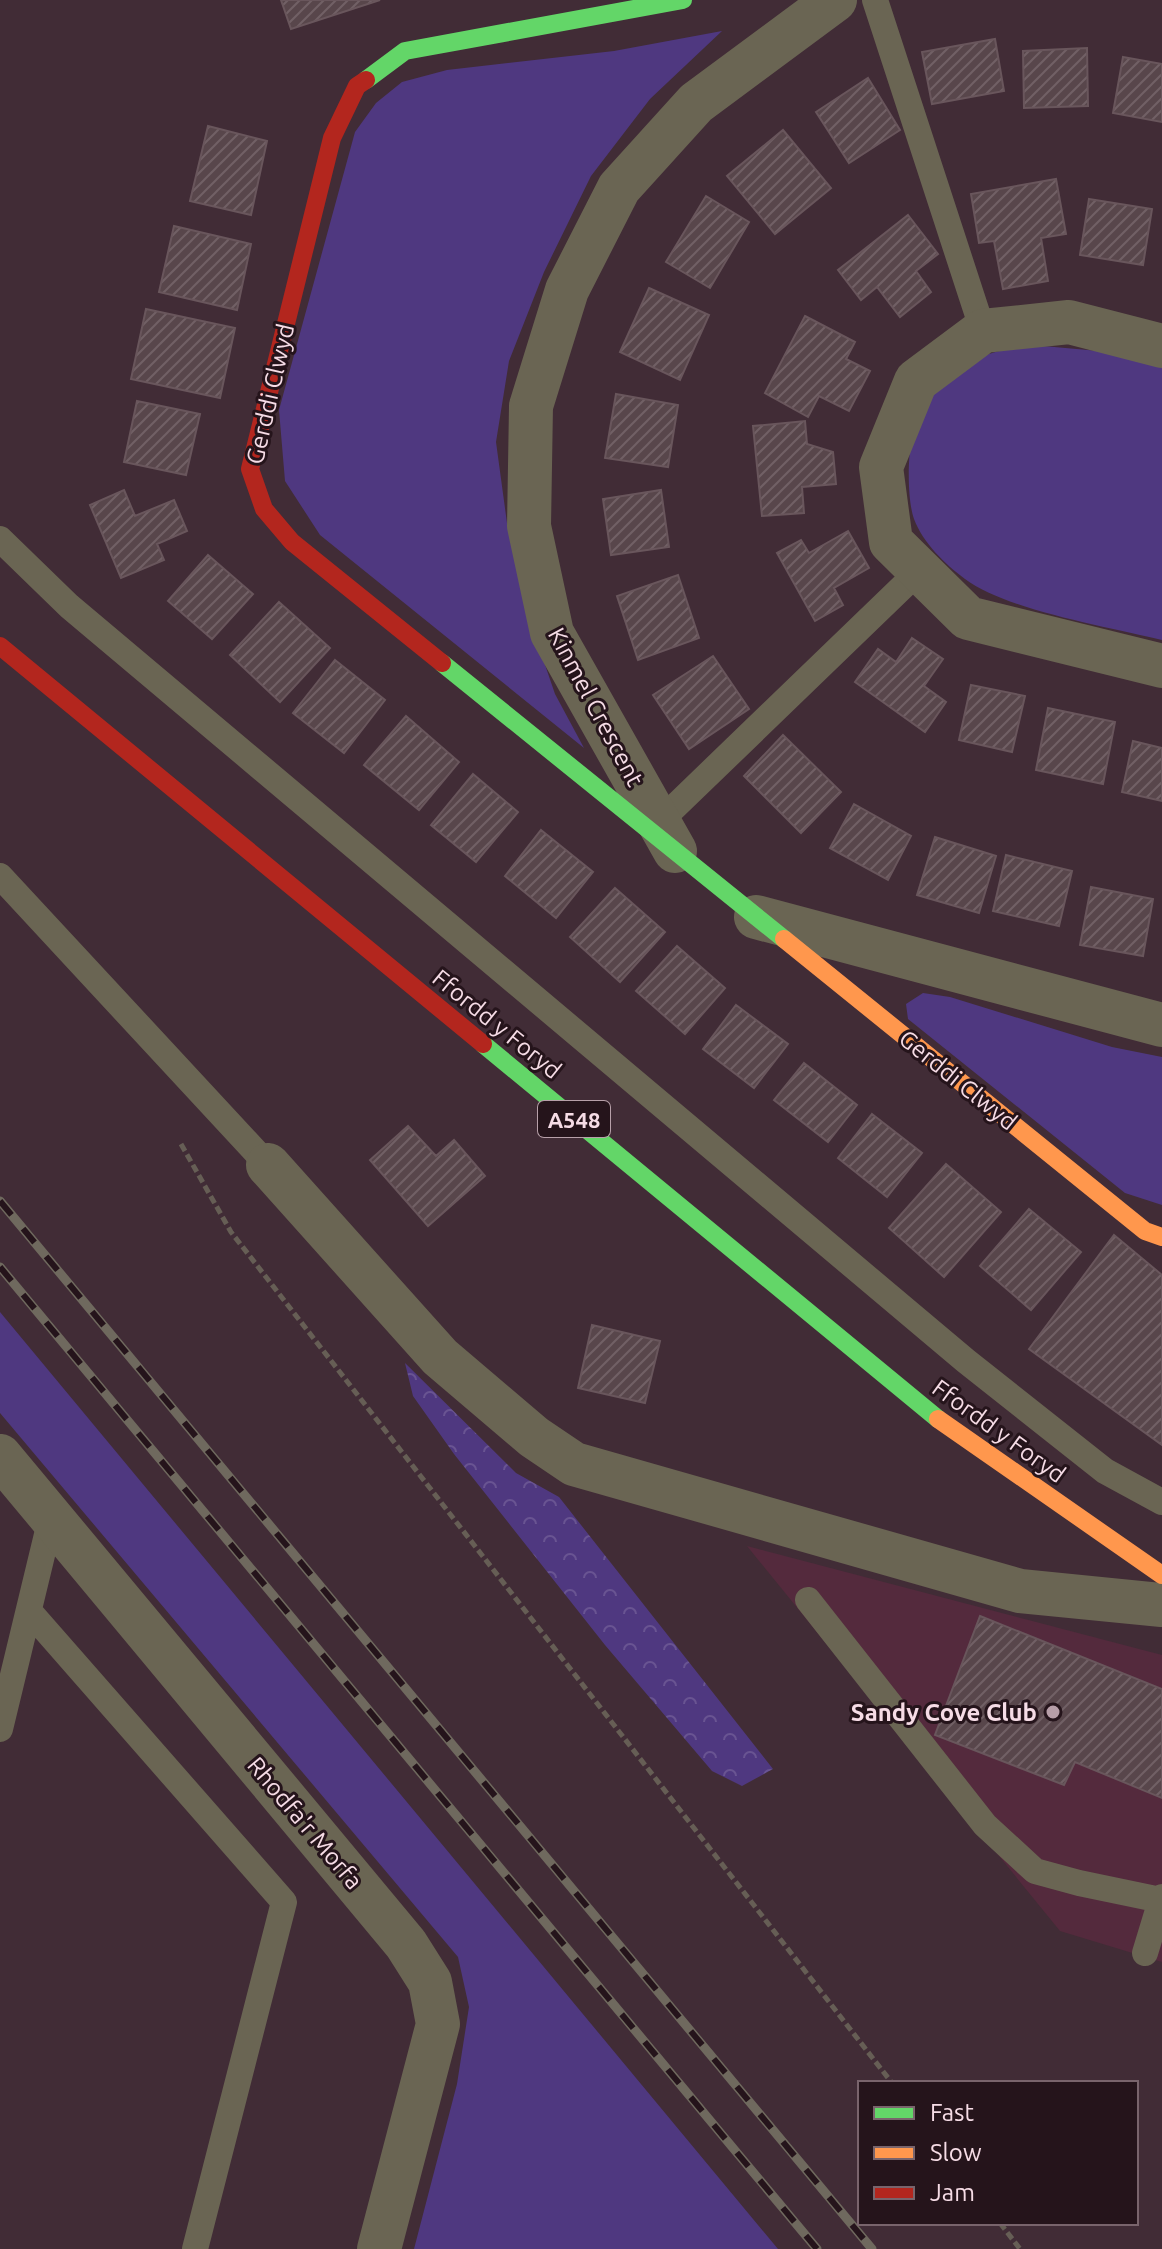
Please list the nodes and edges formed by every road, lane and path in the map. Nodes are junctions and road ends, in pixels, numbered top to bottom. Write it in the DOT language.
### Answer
graph roads {
  1 [pos="683,0"];
  2 [pos="835,0"];
  3 [pos="875,0"];
  4 [pos="983,331"];
  5 [pos="1162,346"];
  6 [pos="0,539"];
  7 [pos="920,570"];
  8 [pos="0,646"];
  9 [pos="1162,666"];
  10 [pos="668,838"];
  11 [pos="0,876"];
  12 [pos="756,917"];
  13 [pos="1162,1025"];
  14 [pos="179,1141"];
  15 [pos="268,1165"];
  16 [pos="1162,1237"];
  17 [pos="0,1456"];
  18 [pos="1162,1502"];
  19 [pos="51,1518"];
  20 [pos="1162,1575"];
  21 [pos="808,1600"];
  22 [pos="1162,1605"];
  23 [pos="29,1611"];
  24 [pos="0,1729"];
  25 [pos="1162,1899"];
  26 [pos="1145,1953"];
  27 [pos="890,2081"];
  28 [pos="1002,2225"];
  29 [pos="195,2249"];
  30 [pos="379,2249"];
  31 [pos="1020,2249"];
  1 -- 10 [label="street, Gerddi Clwyd"];
  2 -- 10 [label="street, Kinmel Crescent"];
  3 -- 4 [label="lane"];
  4 -- 5 [label="street"];
  4 -- 7 [label="street"];
  6 -- 18 [label="lane"];
  7 -- 9 [label="street"];
  7 -- 10 [label="lane"];
  8 -- 20 [label="street, Ffordd y Foryd / A548"];
  10 -- 12 [label="street, Gerddi Clwyd"];
  11 -- 15 [label="lane"];
  12 -- 13 [label="street, Gerddi Clwyd"];
  12 -- 16 [label="street, Gerddi Clwyd"];
  14 -- 27 [label="path"];
  15 -- 22 [label="street"];
  17 -- 19 [label="street, Rhodfa'r Morfa"];
  19 -- 23 [label="lane"];
  19 -- 30 [label="street, Rhodfa'r Morfa"];
  21 -- 25 [label="lane"];
  23 -- 24 [label="lane"];
  23 -- 29 [label="lane"];
  25 -- 26 [label="lane"];
  28 -- 31 [label="path"];
}
